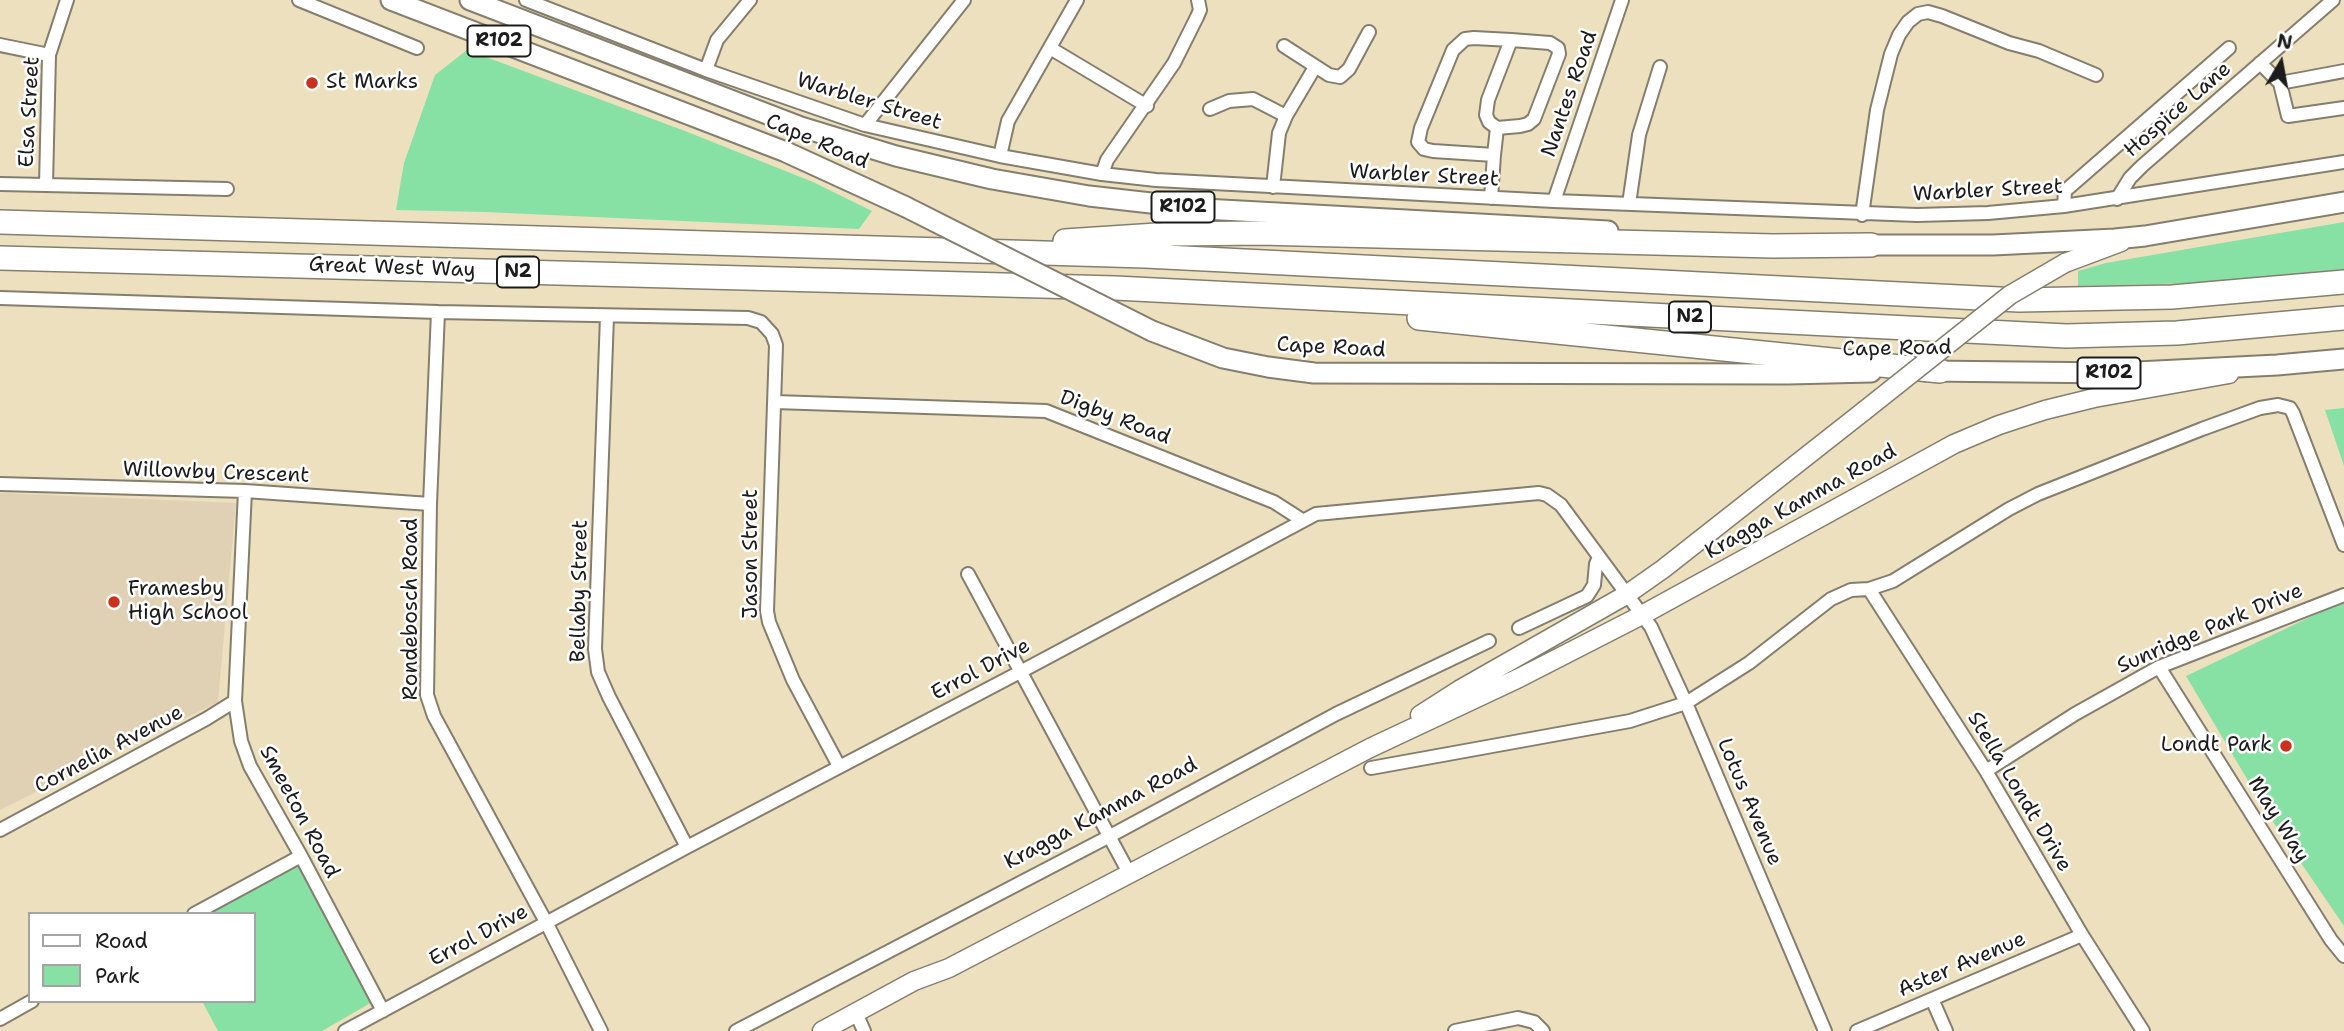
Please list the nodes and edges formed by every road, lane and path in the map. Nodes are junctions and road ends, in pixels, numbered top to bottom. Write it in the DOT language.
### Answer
graph roads {
  1 [pos="67,0"];
  2 [pos="299,0"];
  3 [pos="391,0"];
  4 [pos="470,0"];
  5 [pos="526,0"];
  6 [pos="750,0"];
  7 [pos="964,0"];
  8 [pos="1077,0"];
  9 [pos="1198,0"];
  10 [pos="1622,0"];
  11 [pos="2333,0"];
  12 [pos="1370,32"];
  13 [pos="1511,40"];
  14 [pos="0,45"];
  15 [pos="1284,46"];
  16 [pos="417,48"];
  17 [pos="1050,48"];
  18 [pos="2229,48"];
  19 [pos="49,55"];
  20 [pos="2344,61"];
  21 [pos="2260,63"];
  22 [pos="1315,67"];
  23 [pos="1660,67"];
  24 [pos="706,70"];
  25 [pos="2340,72"];
  26 [pos="2096,75"];
  27 [pos="2280,83"];
  28 [pos="1147,106"];
  29 [pos="2344,108"];
  30 [pos="1210,109"];
  31 [pos="1286,116"];
  32 [pos="865,125"];
  33 [pos="1497,128"];
  34 [pos="1494,155"];
  35 [pos="1000,156"];
  36 [pos="2344,162"];
  37 [pos="1102,174"];
  38 [pos="0,184"];
  39 [pos="46,185"];
  40 [pos="1273,187"];
  41 [pos="227,189"];
  42 [pos="1491,198"];
  43 [pos="2118,199"];
  44 [pos="1555,201"];
  45 [pos="2344,202"];
  46 [pos="1629,204"];
  47 [pos="2064,206"];
  48 [pos="1862,215"];
  49 [pos="0,222"];
  50 [pos="2145,236"];
  51 [pos="1871,245"];
  52 [pos="926,249"];
  53 [pos="0,258"];
  54 [pos="2344,282"];
  55 [pos="1035,285"];
  56 [pos="0,298"];
  57 [pos="438,312"];
  58 [pos="607,316"];
  59 [pos="2344,318"];
  60 [pos="768,328"];
  61 [pos="2344,359"];
  62 [pos="2277,365"];
  63 [pos="1940,371"];
  64 [pos="775,402"];
  65 [pos="0,484"];
  66 [pos="246,491"];
  67 [pos="430,504"];
  68 [pos="1302,520"];
  69 [pos="2344,545"];
  70 [pos="1599,557"];
  71 [pos="968,574"];
  72 [pos="1869,589"];
  73 [pos="1626,594"];
  74 [pos="2344,595"];
  75 [pos="1642,615"];
  76 [pos="1519,628"];
  77 [pos="1489,642"];
  78 [pos="2160,667"];
  79 [pos="1022,671"];
  80 [pos="235,701"];
  81 [pos="1686,703"];
  82 [pos="1370,748"];
  83 [pos="839,766"];
  84 [pos="1371,768"];
  85 [pos="1986,771"];
  86 [pos="0,830"];
  87 [pos="1110,836"];
  88 [pos="687,847"];
  89 [pos="301,856"];
  90 [pos="1129,873"];
  91 [pos="198,912"];
  92 [pos="546,922"];
  93 [pos="2082,935"];
  94 [pos="2344,956"];
  95 [pos="1932,999"];
  96 [pos="28,1003"];
  97 [pos="383,1011"];
  98 [pos="0,1019"];
  99 [pos="857,1024"];
  100 [pos="345,1031"];
  101 [pos="601,1031"];
  102 [pos="736,1031"];
  103 [pos="822,1031"];
  104 [pos="1455,1031"];
  105 [pos="1543,1031"];
  106 [pos="1825,1031"];
  107 [pos="1857,1031"];
  108 [pos="1946,1031"];
  109 [pos="2143,1031"];
  1 -- 19 [label="street, Elsa Street"];
  2 -- 16 [label="street"];
  3 -- 63 [label="main road, Cape Road / R102, bridge"];
  4 -- 51 [label="main road, Cape Road / R102"];
  5 -- 24 [label="street, Warbler Street"];
  6 -- 24 [label="street"];
  7 -- 32 [label="street"];
  8 -- 17 [label="street"];
  9 -- 28 [label="street"];
  10 -- 44 [label="street, Nantes Road"];
  11 -- 21 [label="street, Hospice Lane"];
  12 -- 22 [label="street"];
  13 -- 33 [label="street"];
  13 -- 33 [label="street"];
  13 -- 34 [label="street"];
  14 -- 19 [label="street"];
  15 -- 22 [label="street"];
  17 -- 28 [label="street"];
  17 -- 35 [label="street"];
  18 -- 47 [label="street"];
  19 -- 39 [label="street, Elsa Street"];
  20 -- 25 [label="street"];
  21 -- 27 [label="street"];
  21 -- 43 [label="street, Hospice Lane"];
  22 -- 31 [label="street"];
  23 -- 46 [label="street"];
  24 -- 32 [label="street, Warbler Street"];
  25 -- 27 [label="street"];
  26 -- 48 [label="street"];
  27 -- 29 [label="street"];
  28 -- 37 [label="street"];
  30 -- 31 [label="street"];
  31 -- 40 [label="street"];
  32 -- 35 [label="street, Warbler Street"];
  33 -- 34 [label="street"];
  34 -- 42 [label="street"];
  35 -- 37 [label="street, Warbler Street"];
  36 -- 43 [label="street, Warbler Street"];
  37 -- 40 [label="street, Warbler Street"];
  38 -- 39 [label="street"];
  39 -- 41 [label="street"];
  40 -- 42 [label="street, Warbler Street"];
  42 -- 44 [label="street, Warbler Street"];
  43 -- 47 [label="street, Warbler Street"];
  44 -- 46 [label="street, Warbler Street"];
  45 -- 50 [label="main road, Cape Road / R102"];
  46 -- 48 [label="street, Warbler Street"];
  47 -- 48 [label="street, Warbler Street"];
  49 -- 52 [label="highway, Great West Way / N2"];
  50 -- 51 [label="main road, Cape Road / R102"];
  50 -- 73 [label="main road, Kragga Kamma Road, bridge"];
  51 -- 52 [label="highway"];
  52 -- 54 [label="highway, N2"];
  53 -- 55 [label="highway, Great West Way / N2"];
  55 -- 59 [label="highway, N2"];
  55 -- 63 [label="highway"];
  56 -- 57 [label="street, Great West Way"];
  57 -- 58 [label="street, Great West Way"];
  57 -- 67 [label="street, Rondebosch Road"];
  58 -- 60 [label="street, Great West Way"];
  58 -- 88 [label="street, Bellaby Street"];
  60 -- 64 [label="street, Jason Street"];
  61 -- 62 [label="main road, Cape Road / R102"];
  62 -- 63 [label="main road, Cape Road / R102"];
  62 -- 75 [label="main road, Kragga Kamma Road"];
  64 -- 68 [label="street, Digby Road"];
  64 -- 83 [label="street, Jason Street"];
  65 -- 66 [label="street, Willowby Crescent"];
  66 -- 67 [label="street, Willowby Crescent"];
  66 -- 80 [label="street, Smeeton Road"];
  67 -- 92 [label="street, Rondebosch Road"];
  68 -- 70 [label="street, Errol Drive"];
  68 -- 79 [label="street, Errol Drive"];
  69 -- 72 [label="street"];
  70 -- 73 [label="street, Errol Drive"];
  70 -- 76 [label="street"];
  71 -- 79 [label="street"];
  72 -- 81 [label="street"];
  72 -- 85 [label="street, Stella Londt Drive"];
  73 -- 75 [label="street, Lotus Avenue"];
  73 -- 82 [label="main road, Kragga Kamma Road"];
  74 -- 78 [label="street, Sunridge Park Drive"];
  75 -- 81 [label="street, Lotus Avenue"];
  75 -- 82 [label="main road, Kragga Kamma Road"];
  77 -- 87 [label="street, Kragga Kamma Road"];
  78 -- 85 [label="street, Sunridge Park Drive"];
  78 -- 94 [label="street, May Way"];
  79 -- 83 [label="street, Errol Drive"];
  79 -- 87 [label="street"];
  80 -- 86 [label="street, Cornelia Avenue"];
  80 -- 89 [label="street, Smeeton Road"];
  81 -- 84 [label="street"];
  81 -- 106 [label="street, Lotus Avenue"];
  82 -- 90 [label="main road, Kragga Kamma Road"];
  83 -- 88 [label="street, Errol Drive"];
  85 -- 93 [label="street, Stella Londt Drive"];
  87 -- 90 [label="street"];
  87 -- 102 [label="street, Kragga Kamma Road"];
  88 -- 92 [label="street, Errol Drive"];
  89 -- 91 [label="street"];
  89 -- 97 [label="street, Smeeton Road"];
  90 -- 99 [label="main road, Kragga Kamma Road"];
  92 -- 97 [label="street, Errol Drive"];
  92 -- 101 [label="street, Rondebosch Road"];
  93 -- 95 [label="street, Aster Avenue"];
  93 -- 109 [label="street, Stella Londt Drive"];
  95 -- 107 [label="street, Aster Avenue"];
  95 -- 108 [label="street"];
  96 -- 98 [label="street"];
  97 -- 100 [label="street, Errol Drive"];
  99 -- 103 [label="main road, Kragga Kamma Road"];
  104 -- 105 [label="street"];
}
